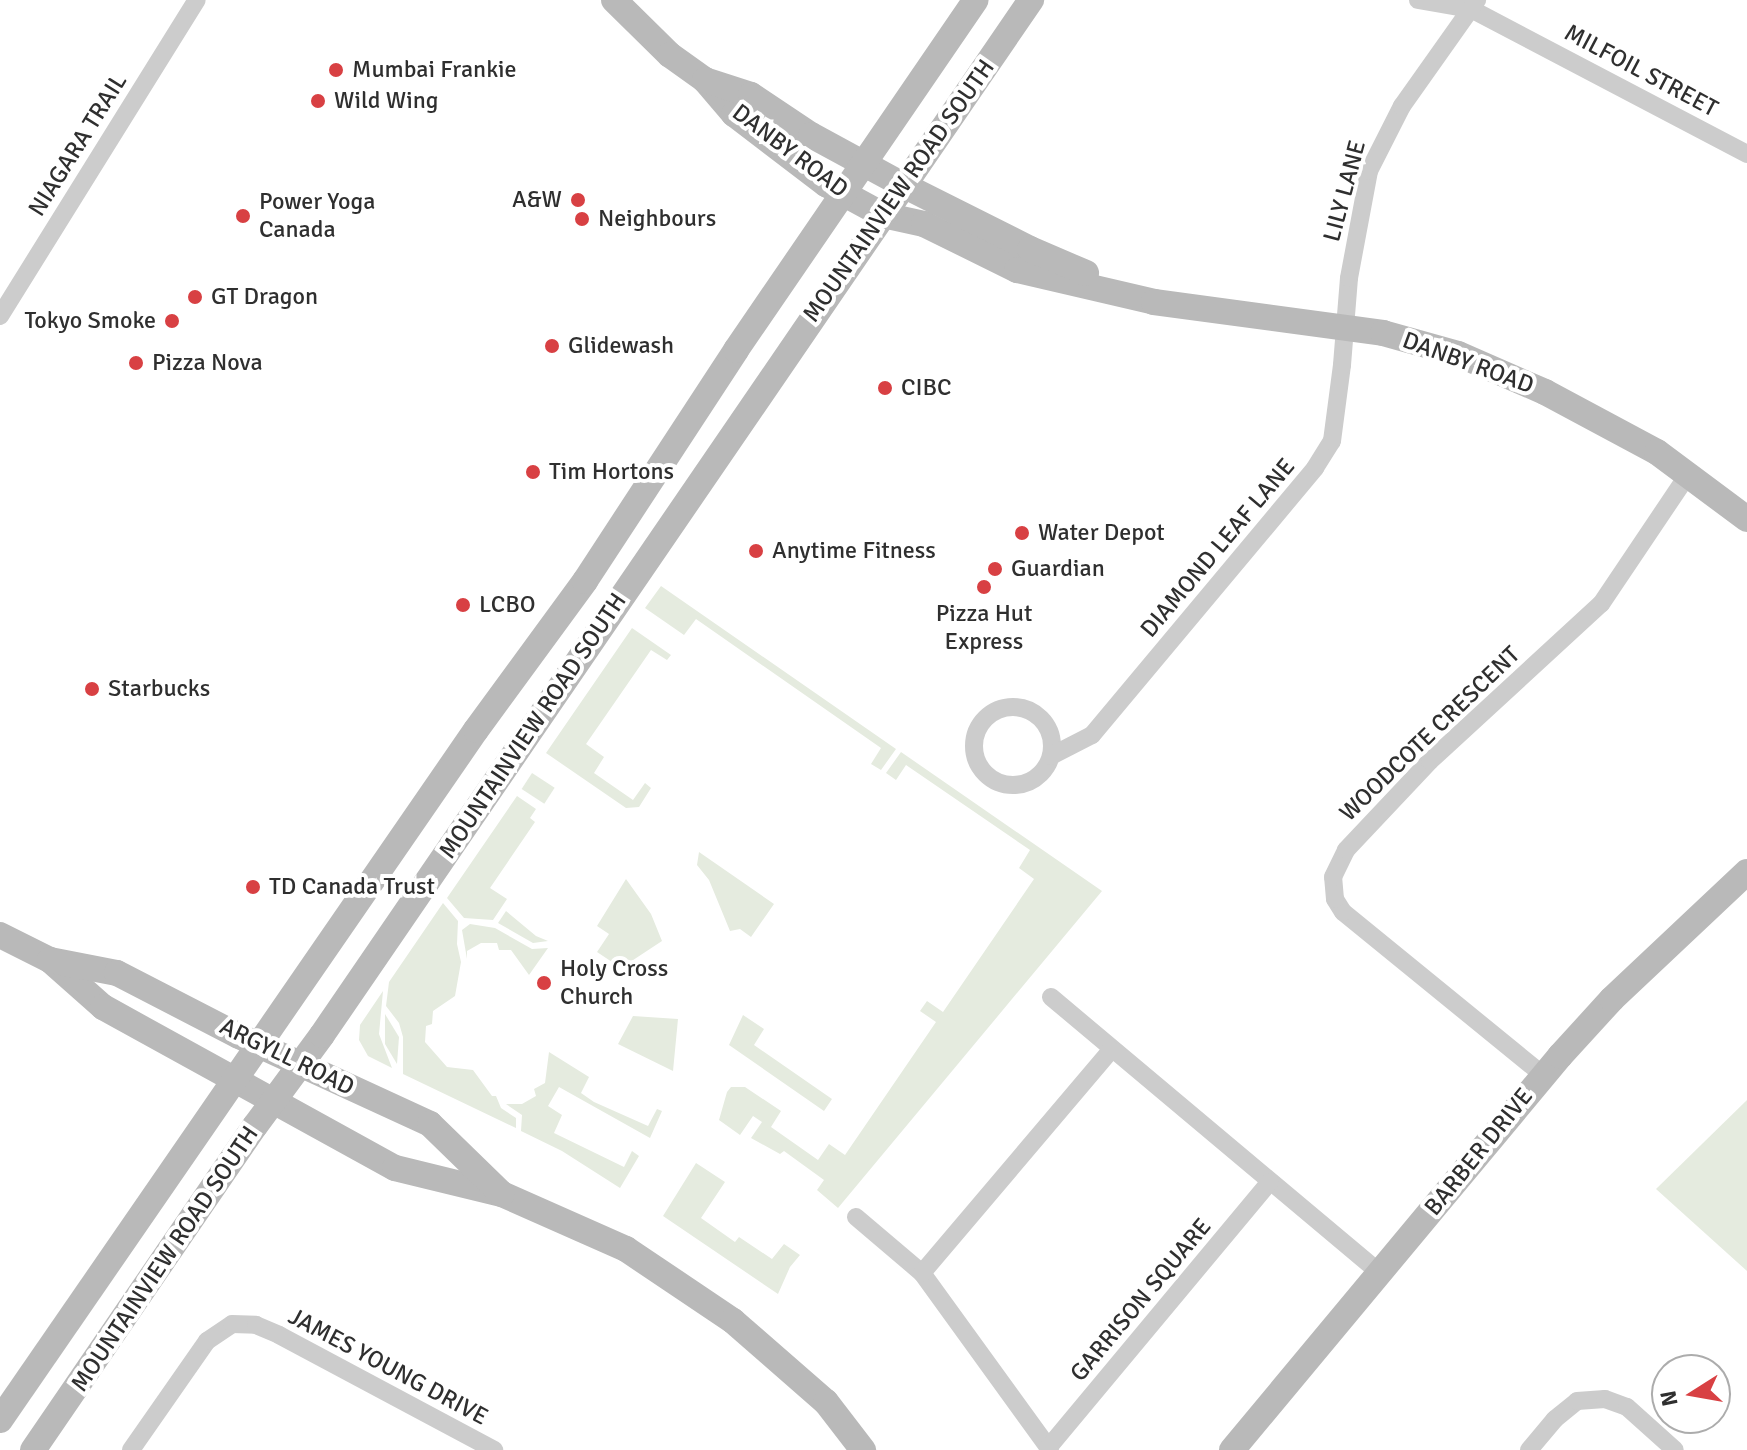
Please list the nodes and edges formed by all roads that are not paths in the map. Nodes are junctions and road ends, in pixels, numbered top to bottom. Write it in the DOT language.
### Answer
graph roads {
  1 [pos="196,0"];
  2 [pos="614,0"];
  3 [pos="976,0"];
  4 [pos="1031,0"];
  5 [pos="1418,0"];
  6 [pos="1474,4"];
  7 [pos="705,80"];
  8 [pos="1747,154"];
  9 [pos="864,164"];
  10 [pos="903,185"];
  11 [pos="843,194"];
  12 [pos="883,215"];
  13 [pos="1154,302"];
  14 [pos="0,316"];
  15 [pos="1345,327"];
  16 [pos="1689,473"];
  17 [pos="1747,519"];
  18 [pos="1051,756"];
  19 [pos="1747,872"];
  20 [pos="0,935"];
  21 [pos="50,960"];
  22 [pos="1051,997"];
  23 [pos="261,1046"];
  24 [pos="1111,1050"];
  25 [pos="300,1065"];
  26 [pos="1543,1075"];
  27 [pos="236,1081"];
  28 [pos="274,1100"];
  29 [pos="1270,1182"];
  30 [pos="502,1194"];
  31 [pos="856,1217"];
  32 [pos="922,1273"];
  33 [pos="1380,1273"];
  34 [pos="0,1420"];
  35 [pos="1049,1449"];
  36 [pos="33,1450"];
  37 [pos="131,1450"];
  38 [pos="494,1450"];
  39 [pos="863,1450"];
  40 [pos="1232,1450"];
  41 [pos="1529,1450"];
  42 [pos="1675,1450"];
  1 -- 14 [label="street, NIAGARA TRAIL"];
  2 -- 7 [label="street, DANBY ROAD"];
  3 -- 9 [label="street, MOUNTAINVIEW ROAD SOUTH"];
  4 -- 10 [label="street, MOUNTAINVIEW ROAD SOUTH"];
  5 -- 6 [label="street, MILFOIL STREET"];
  6 -- 8 [label="street, MILFOIL STREET"];
  6 -- 15 [label="street, LILY LANE"];
  7 -- 9 [label="street, DANBY ROAD"];
  7 -- 11 [label="street, DANBY ROAD"];
  9 -- 10 [label="street, DANBY ROAD"];
  9 -- 11 [label="street, MOUNTAINVIEW ROAD SOUTH"];
  10 -- 12 [label="street, MOUNTAINVIEW ROAD SOUTH"];
  10 -- 13 [label="street, DANBY ROAD"];
  11 -- 12 [label="street, DANBY ROAD"];
  11 -- 23 [label="street, MOUNTAINVIEW ROAD SOUTH"];
  12 -- 13 [label="street, DANBY ROAD"];
  12 -- 25 [label="street, MOUNTAINVIEW ROAD SOUTH"];
  13 -- 15 [label="street, DANBY ROAD"];
  15 -- 16 [label="street, DANBY ROAD"];
  15 -- 18 [label="street, DIAMOND LEAF LANE"];
  16 -- 17 [label="street, DANBY ROAD"];
  16 -- 26 [label="street, WOODCOTE CRESCENT"];
  18 -- 18 [label="street, DIAMOND LEAF LANE"];
  19 -- 26 [label="street, BARBER DRIVE"];
  20 -- 21 [label="street, ARGYLL ROAD"];
  21 -- 23 [label="street, ARGYLL ROAD"];
  21 -- 27 [label="street, ARGYLL ROAD"];
  22 -- 24 [label="street"];
  23 -- 25 [label="street, ARGYLL ROAD"];
  23 -- 27 [label="street, MOUNTAINVIEW ROAD SOUTH"];
  24 -- 29 [label="street"];
  24 -- 32 [label="street"];
  25 -- 28 [label="street, MOUNTAINVIEW ROAD SOUTH"];
  25 -- 30 [label="street, ARGYLL ROAD"];
  26 -- 33 [label="street, BARBER DRIVE"];
  27 -- 28 [label="street, ARGYLL ROAD"];
  27 -- 34 [label="street, MOUNTAINVIEW ROAD SOUTH"];
  28 -- 30 [label="street, ARGYLL ROAD"];
  28 -- 36 [label="street, MOUNTAINVIEW ROAD SOUTH"];
  29 -- 33 [label="street"];
  29 -- 35 [label="street, GARRISON SQUARE"];
  30 -- 39 [label="street, ARGYLL ROAD"];
  31 -- 32 [label="street, GARRISON SQUARE"];
  32 -- 35 [label="street, GARRISON SQUARE"];
  33 -- 40 [label="street, BARBER DRIVE"];
  37 -- 38 [label="street, JAMES YOUNG DRIVE"];
  41 -- 42 [label="street"];
}
